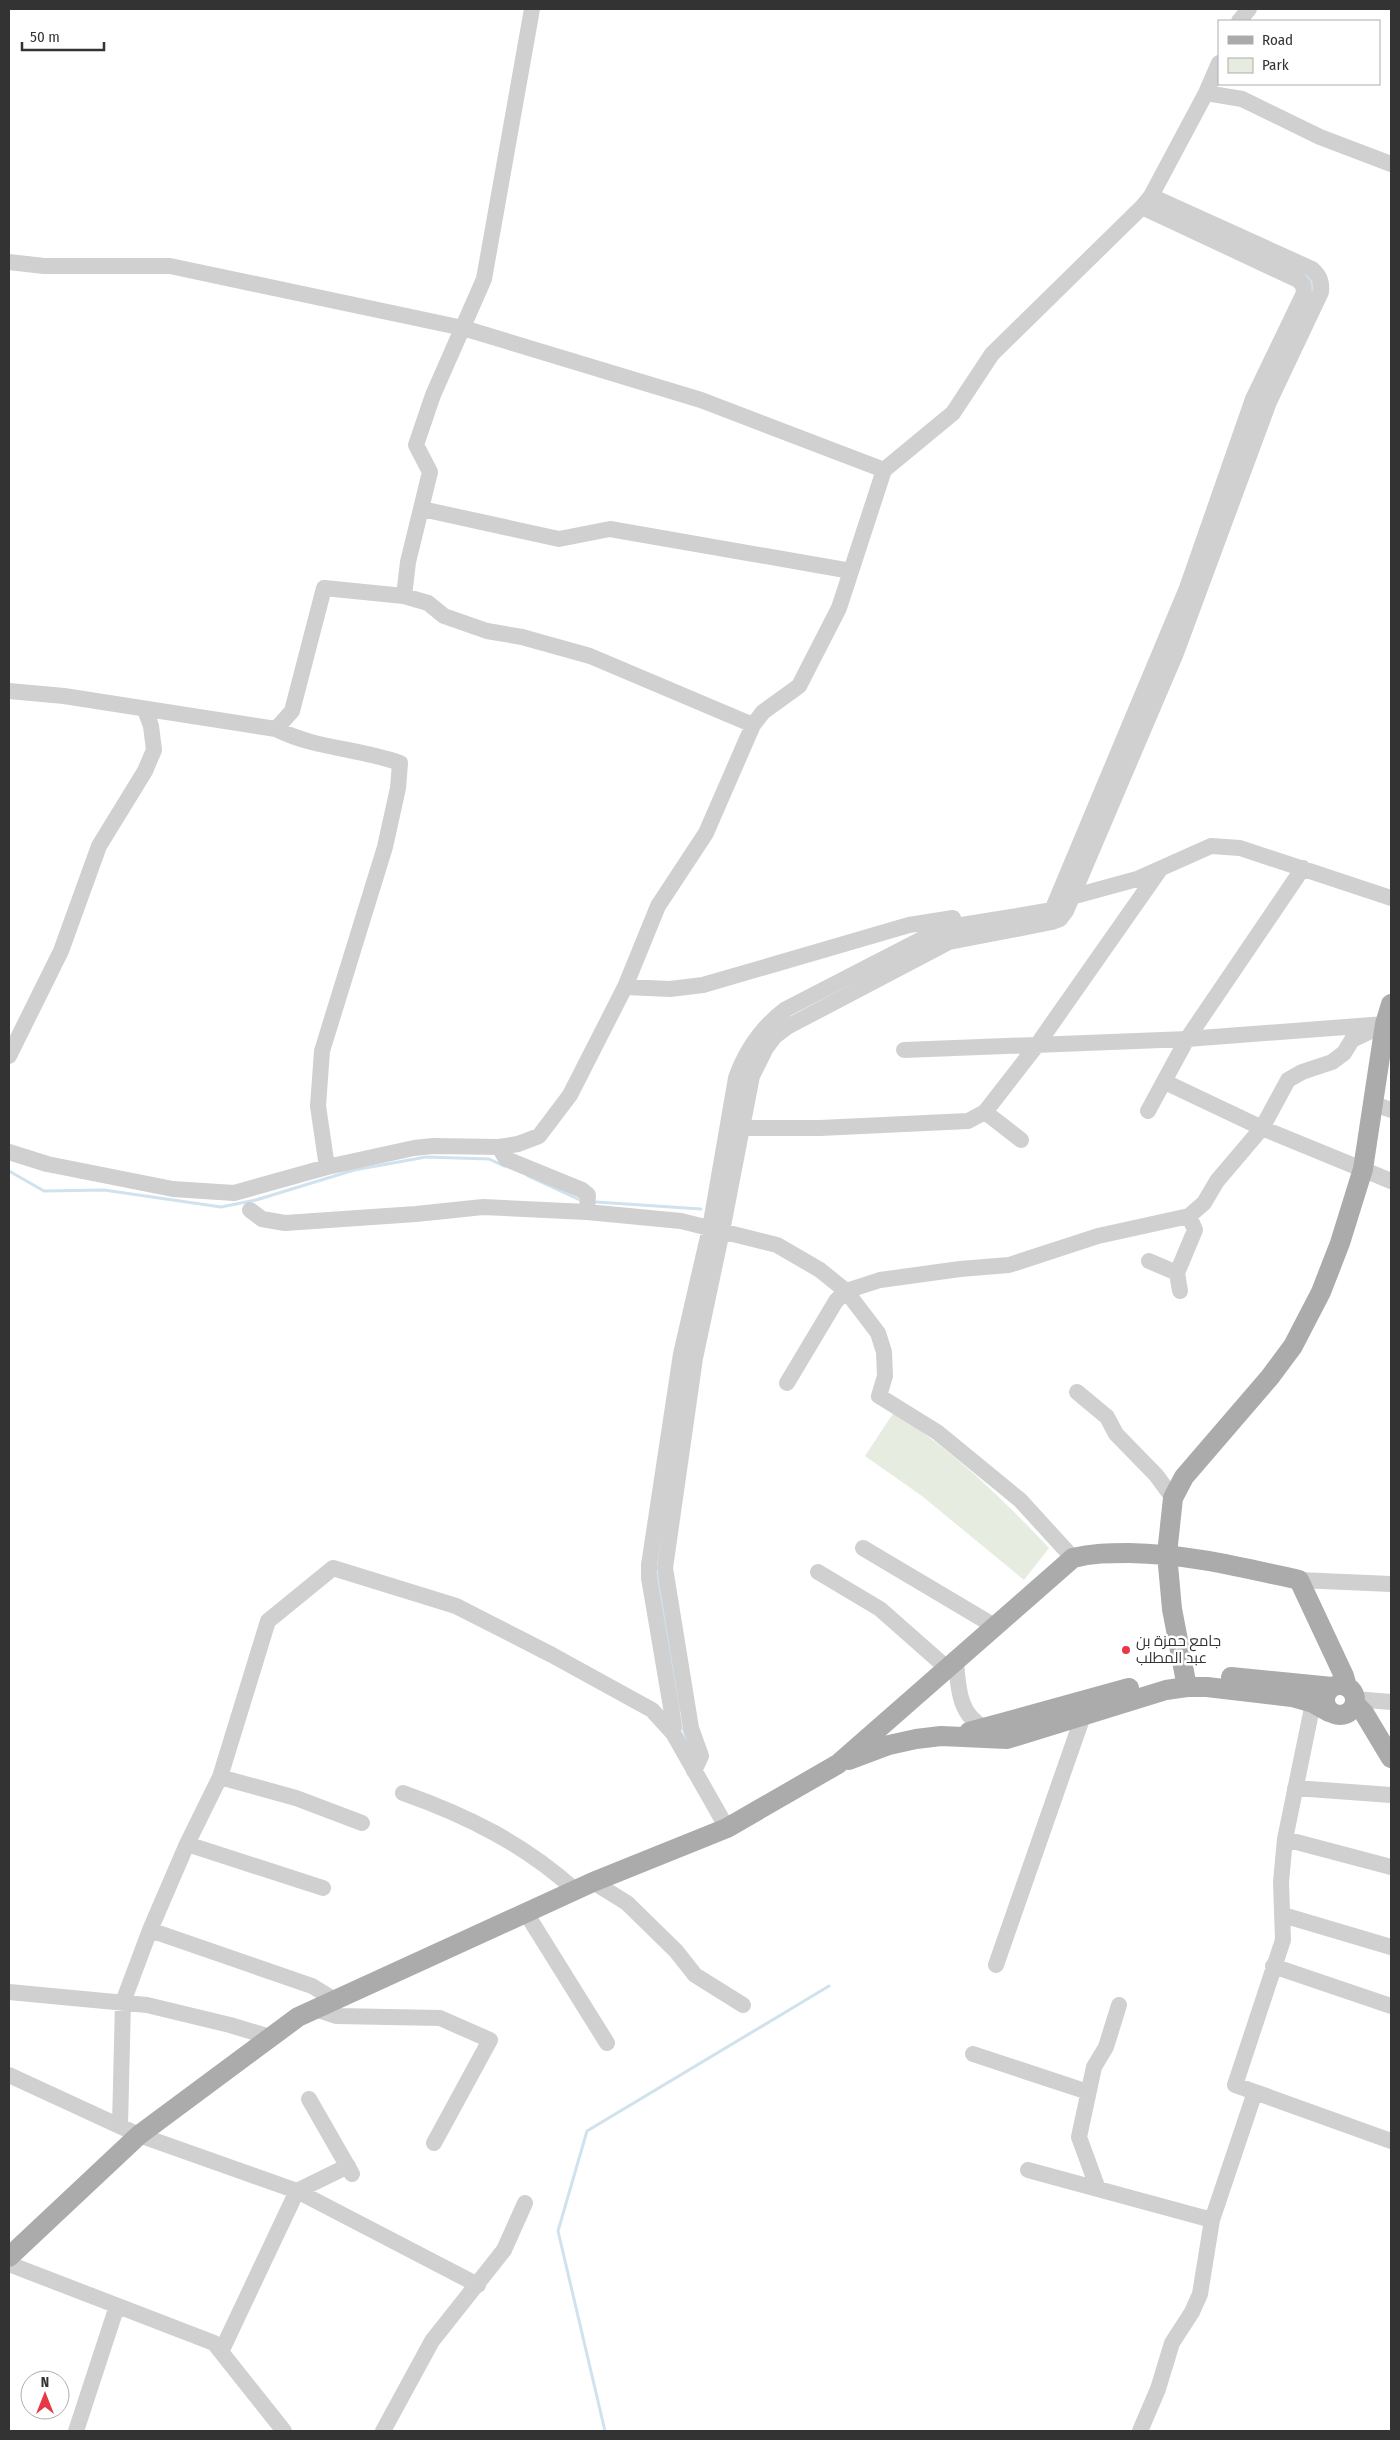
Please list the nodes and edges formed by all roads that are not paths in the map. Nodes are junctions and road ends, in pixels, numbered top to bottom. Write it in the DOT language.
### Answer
graph roads {
  1 [pos="532,9"];
  2 [pos="1249,9"];
  3 [pos="1240,20"];
  4 [pos="1218,65"];
  5 [pos="1206,93"];
  6 [pos="1391,164"];
  7 [pos="1147,201"];
  8 [pos="9,262"];
  9 [pos="463,328"];
  10 [pos="884,470"];
  11 [pos="422,509"];
  12 [pos="851,571"];
  13 [pos="404,596"];
  14 [pos="9,691"];
  15 [pos="145,710"];
  16 [pos="753,725"];
  17 [pos="276,729"];
  18 [pos="1303,868"];
  19 [pos="1158,871"];
  20 [pos="1391,898"];
  21 [pos="1064,899"];
  22 [pos="625,987"];
  23 [pos="1391,1004"];
  24 [pos="1385,1024"];
  25 [pos="1187,1039"];
  26 [pos="1037,1045"];
  27 [pos="904,1050"];
  28 [pos="9,1056"];
  29 [pos="1165,1082"];
  30 [pos="1382,1107"];
  31 [pos="1148,1111"];
  32 [pos="985,1112"];
  33 [pos="742,1128"];
  34 [pos="1262,1128"];
  35 [pos="1021,1140"];
  36 [pos="499,1147"];
  37 [pos="9,1152"];
  38 [pos="327,1167"];
  39 [pos="1363,1169"];
  40 [pos="1391,1181"];
  41 [pos="250,1210"];
  42 [pos="587,1212"];
  43 [pos="1190,1216"];
  44 [pos="716,1230"];
  45 [pos="1149,1261"];
  46 [pos="1177,1273"];
  47 [pos="846,1291"];
  48 [pos="1180,1291"];
  49 [pos="787,1383"];
  50 [pos="1077,1392"];
  51 [pos="1173,1498"];
  52 [pos="864,1548"];
  53 [pos="1167,1554"];
  54 [pos="1073,1558"];
  55 [pos="818,1572"];
  56 [pos="1298,1580"];
  57 [pos="1391,1584"];
  58 [pos="996,1627"];
  59 [pos="952,1666"];
  60 [pos="1186,1680"];
  61 [pos="1347,1694"];
  62 [pos="1391,1702"];
  63 [pos="1321,1708"];
  64 [pos="1083,1716"];
  65 [pos="986,1728"];
  66 [pos="673,1733"];
  67 [pos="950,1736"];
  68 [pos="1391,1758"];
  69 [pos="838,1764"];
  70 [pos="694,1770"];
  71 [pos="220,1777"];
  72 [pos="1296,1788"];
  73 [pos="403,1793"];
  74 [pos="1391,1795"];
  75 [pos="362,1823"];
  76 [pos="726,1828"];
  77 [pos="1285,1839"];
  78 [pos="187,1844"];
  79 [pos="1391,1867"];
  80 [pos="593,1882"];
  81 [pos="323,1888"];
  82 [pos="575,1890"];
  83 [pos="526,1913"];
  84 [pos="1283,1915"];
  85 [pos="150,1930"];
  86 [pos="1391,1947"];
  87 [pos="996,1965"];
  88 [pos="1273,1966"];
  89 [pos="9,1992"];
  90 [pos="336,2000"];
  91 [pos="123,2002"];
  92 [pos="743,2005"];
  93 [pos="1119,2005"];
  94 [pos="1391,2006"];
  95 [pos="315,2009"];
  96 [pos="270,2037"];
  97 [pos="607,2043"];
  98 [pos="973,2054"];
  99 [pos="9,2075"];
  100 [pos="1088,2092"];
  101 [pos="1255,2092"];
  102 [pos="309,2099"];
  103 [pos="120,2126"];
  104 [pos="139,2135"];
  105 [pos="1391,2142"];
  106 [pos="434,2143"];
  107 [pos="1028,2170"];
  108 [pos="1098,2190"];
  109 [pos="298,2191"];
  110 [pos="525,2203"];
  111 [pos="1212,2220"];
  112 [pos="9,2257"];
  113 [pos="9,2264"];
  114 [pos="478,2285"];
  115 [pos="118,2306"];
  116 [pos="221,2352"];
  117 [pos="76,2431"];
  118 [pos="284,2431"];
  119 [pos="383,2431"];
  120 [pos="1140,2431"];
  1 -- 9 [label="street"];
  2 -- 3 [label="street"];
  4 -- 5 [label="street"];
  5 -- 6 [label="street"];
  5 -- 7 [label="street"];
  7 -- 10 [label="street"];
  7 -- 21 [label="street"];
  8 -- 9 [label="street"];
  9 -- 10 [label="street"];
  9 -- 11 [label="street"];
  10 -- 12 [label="street"];
  11 -- 12 [label="street"];
  11 -- 13 [label="street"];
  12 -- 16 [label="street"];
  13 -- 16 [label="street"];
  13 -- 17 [label="street"];
  14 -- 15 [label="street"];
  15 -- 17 [label="street"];
  15 -- 28 [label="street"];
  16 -- 22 [label="street"];
  17 -- 38 [label="street"];
  18 -- 19 [label="street"];
  18 -- 20 [label="street"];
  18 -- 25 [label="street"];
  19 -- 21 [label="street"];
  19 -- 26 [label="street"];
  21 -- 22 [label="street"];
  21 -- 33 [label="street"];
  21 -- 44 [label="street"];
  22 -- 36 [label="street"];
  23 -- 24 [label="main road"];
  24 -- 25 [label="street"];
  24 -- 30 [label="main road"];
  24 -- 34 [label="street"];
  25 -- 26 [label="street"];
  25 -- 29 [label="street"];
  26 -- 27 [label="street"];
  26 -- 32 [label="street"];
  29 -- 31 [label="street"];
  29 -- 34 [label="street"];
  30 -- 39 [label="main road"];
  32 -- 33 [label="street"];
  32 -- 35 [label="street"];
  33 -- 44 [label="street"];
  34 -- 39 [label="street"];
  34 -- 43 [label="street"];
  36 -- 38 [label="street"];
  36 -- 42 [label="street"];
  37 -- 38 [label="street"];
  39 -- 40 [label="street"];
  39 -- 51 [label="main road"];
  41 -- 42 [label="street"];
  42 -- 44 [label="street"];
  43 -- 46 [label="street"];
  43 -- 47 [label="street"];
  44 -- 47 [label="street"];
  44 -- 66 [label="street"];
  44 -- 70 [label="street"];
  45 -- 46 [label="street"];
  46 -- 48 [label="street"];
  47 -- 49 [label="street"];
  47 -- 54 [label="street"];
  50 -- 51 [label="street"];
  51 -- 53 [label="main road"];
  52 -- 58 [label="street"];
  53 -- 54 [label="main road"];
  53 -- 56 [label="main road"];
  53 -- 60 [label="main road"];
  54 -- 58 [label="main road"];
  55 -- 59 [label="street"];
  56 -- 57 [label="street"];
  56 -- 61 [label="main road"];
  58 -- 59 [label="main road"];
  59 -- 65 [label="street"];
  59 -- 69 [label="main road"];
  60 -- 61 [label="main road"];
  60 -- 63 [label="main road"];
  60 -- 64 [label="main road"];
  60 -- 65 [label="main road"];
  61 -- 62 [label="street"];
  61 -- 63 [label="main road"];
  61 -- 63 [label="main road"];
  61 -- 68 [label="main road"];
  63 -- 72 [label="street"];
  64 -- 67 [label="main road"];
  64 -- 87 [label="street"];
  65 -- 67 [label="main road"];
  66 -- 70 [label="street"];
  66 -- 71 [label="street"];
  67 -- 69 [label="main road"];
  69 -- 76 [label="main road"];
  70 -- 76 [label="street"];
  71 -- 75 [label="street"];
  71 -- 78 [label="street"];
  72 -- 74 [label="street"];
  72 -- 77 [label="street"];
  73 -- 82 [label="street"];
  76 -- 80 [label="main road"];
  77 -- 79 [label="street"];
  77 -- 84 [label="street"];
  78 -- 81 [label="street"];
  78 -- 85 [label="street"];
  80 -- 82 [label="main road"];
  80 -- 92 [label="street"];
  82 -- 83 [label="main road"];
  83 -- 90 [label="main road"];
  83 -- 97 [label="street"];
  84 -- 86 [label="street"];
  84 -- 88 [label="street"];
  85 -- 90 [label="street"];
  85 -- 91 [label="street"];
  88 -- 94 [label="street"];
  88 -- 101 [label="street"];
  89 -- 91 [label="street"];
  90 -- 95 [label="main road"];
  91 -- 96 [label="street"];
  91 -- 103 [label="street"];
  93 -- 100 [label="street"];
  95 -- 96 [label="main road"];
  95 -- 106 [label="street"];
  96 -- 104 [label="main road"];
  98 -- 100 [label="street"];
  99 -- 103 [label="street"];
  100 -- 108 [label="street"];
  101 -- 105 [label="street"];
  101 -- 111 [label="street"];
  102 -- 109 [label="street"];
  103 -- 104 [label="street"];
  104 -- 109 [label="street"];
  104 -- 112 [label="main road"];
  107 -- 108 [label="street"];
  108 -- 111 [label="street"];
  109 -- 114 [label="street"];
  109 -- 116 [label="street"];
  110 -- 114 [label="street"];
  111 -- 120 [label="street"];
  113 -- 115 [label="street"];
  114 -- 119 [label="street"];
  115 -- 116 [label="street"];
  115 -- 117 [label="street"];
  116 -- 118 [label="street"];
}
